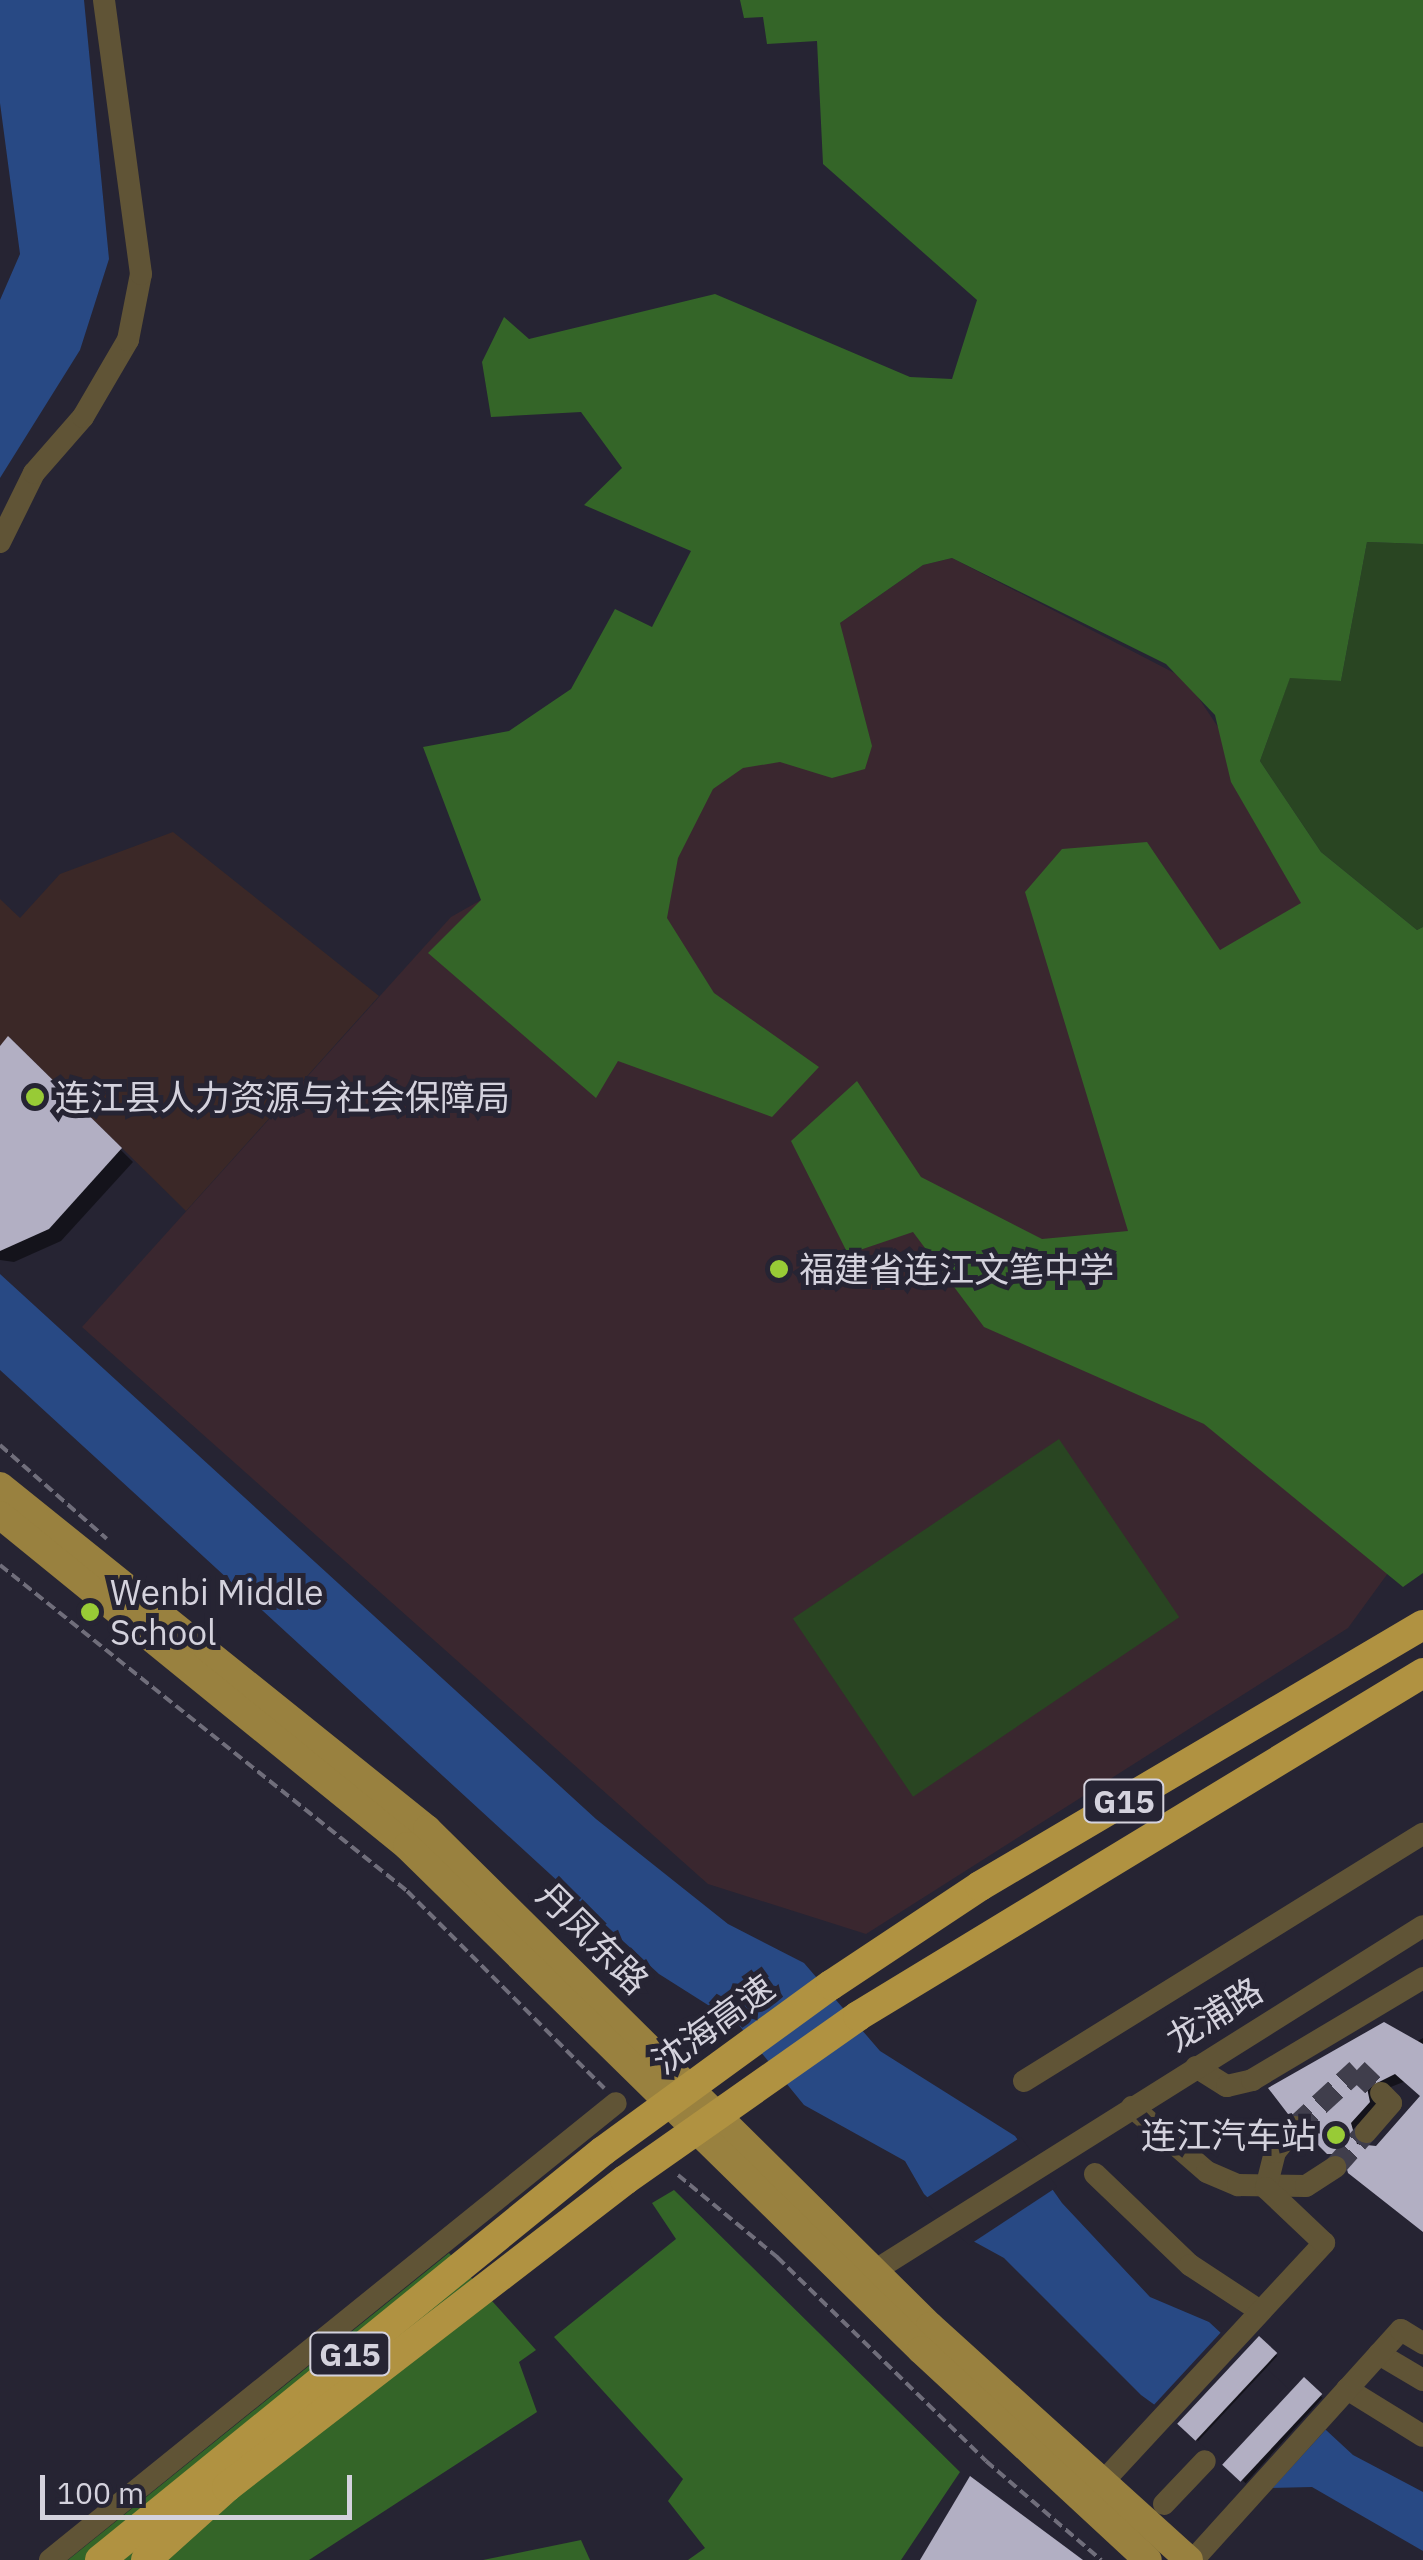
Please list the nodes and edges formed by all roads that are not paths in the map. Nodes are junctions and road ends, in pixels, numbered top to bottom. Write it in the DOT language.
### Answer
graph roads {
  1 [pos="104,0"];
  2 [pos="0,542"];
  3 [pos="0,1486"];
  4 [pos="0,1514"];
  5 [pos="1423,1625"];
  6 [pos="1423,1674"];
  7 [pos="1423,1834"];
  8 [pos="1423,1926"];
  9 [pos="1423,1978"];
  10 [pos="1196,2067"];
  11 [pos="1024,2081"];
  12 [pos="1381,2093"];
  13 [pos="616,2103"];
  14 [pos="1132,2107"];
  15 [pos="1295,2128"];
  16 [pos="1366,2132"];
  17 [pos="1335,2167"];
  18 [pos="1096,2174"];
  19 [pos="1266,2188"];
  20 [pos="864,2278"];
  21 [pos="1260,2311"];
  22 [pos="1423,2343"];
  23 [pos="1379,2354"];
  24 [pos="1423,2380"];
  25 [pos="1347,2388"];
  26 [pos="1423,2436"];
  27 [pos="1205,2461"];
  28 [pos="1100,2485"];
  29 [pos="1164,2504"];
  30 [pos="50,2560"];
  31 [pos="100,2560"];
  32 [pos="146,2560"];
  33 [pos="1148,2560"];
  34 [pos="1192,2560"];
  1 -- 2 [label="street"];
  3 -- 20 [label="main road, 丹凤东路"];
  4 -- 20 [label="main road, 丹凤东路"];
  5 -- 31 [label="highway, 沈海高速 / G15"];
  6 -- 32 [label="highway, G15"];
  7 -- 11 [label="street"];
  8 -- 10 [label="street, 龙浦路"];
  9 -- 10 [label="street"];
  10 -- 14 [label="street, 龙浦路"];
  12 -- 16 [label="street"];
  13 -- 30 [label="street"];
  14 -- 19 [label="street"];
  14 -- 20 [label="street, 龙浦路"];
  15 -- 19 [label="street"];
  17 -- 19 [label="street"];
  18 -- 21 [label="street"];
  19 -- 21 [label="street"];
  20 -- 28 [label="main road, 丹凤东路"];
  20 -- 33 [label="main road, 丹凤东路"];
  21 -- 28 [label="street"];
  22 -- 23 [label="street"];
  23 -- 24 [label="street"];
  23 -- 25 [label="street"];
  25 -- 26 [label="street"];
  25 -- 34 [label="street"];
  27 -- 29 [label="street"];
  28 -- 34 [label="main road, 丹凤东路"];
}
